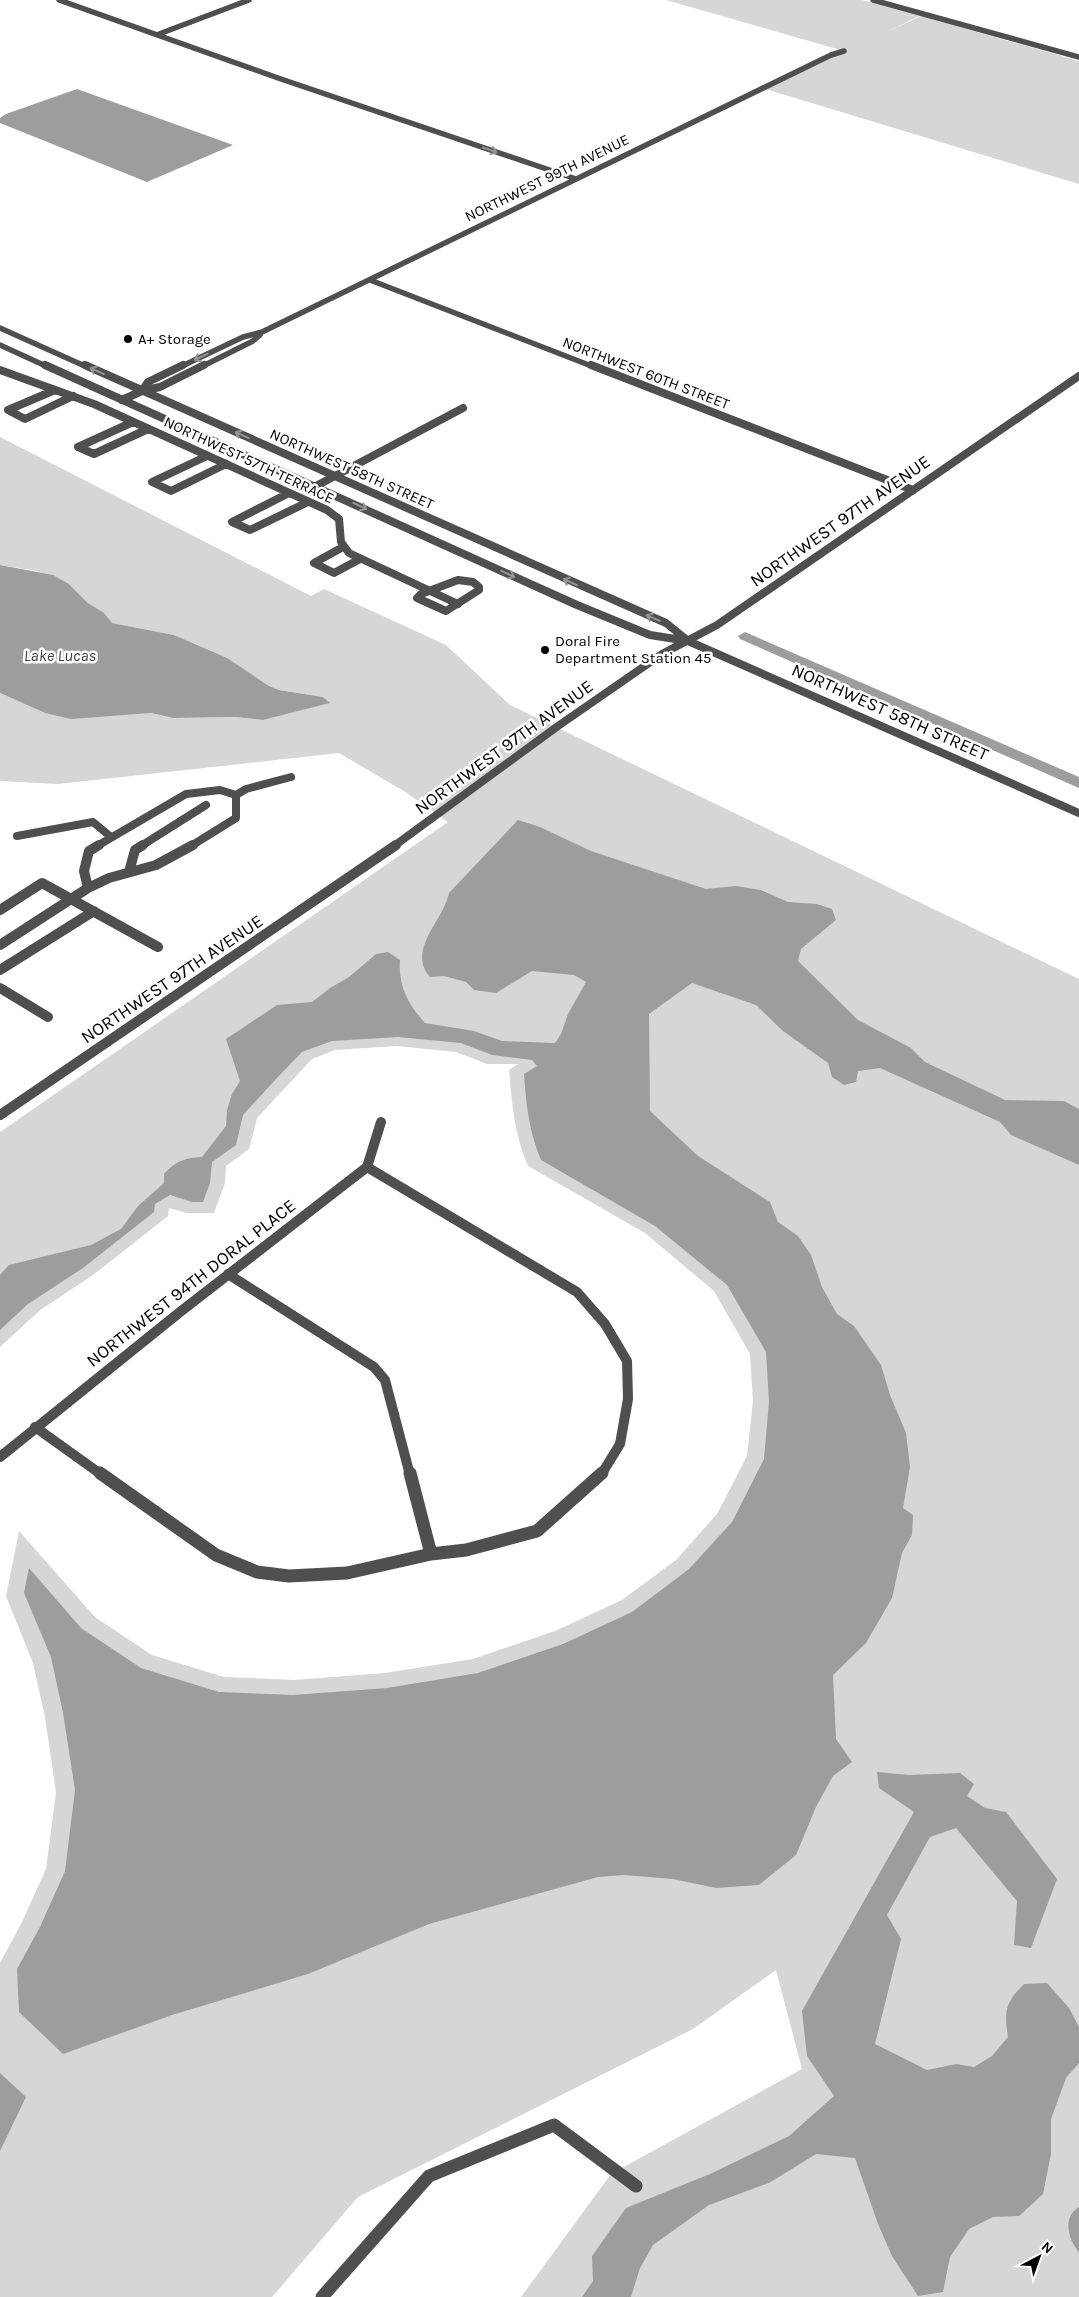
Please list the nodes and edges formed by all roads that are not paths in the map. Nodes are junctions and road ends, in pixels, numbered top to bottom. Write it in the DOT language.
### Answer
graph roads {
  1 [pos="58,0"];
  2 [pos="249,0"];
  3 [pos="873,0"];
  4 [pos="159,34"];
  5 [pos="844,51"];
  6 [pos="1079,57"];
  7 [pos="576,179"];
  8 [pos="370,280"];
  9 [pos="0,328"];
  10 [pos="0,345"];
  11 [pos="0,370"];
  12 [pos="1079,376"];
  13 [pos="55,390"];
  14 [pos="142,391"];
  15 [pos="74,396"];
  16 [pos="122,400"];
  17 [pos="462,408"];
  18 [pos="133,422"];
  19 [pos="148,429"];
  20 [pos="207,456"];
  21 [pos="226,464"];
  22 [pos="335,476"];
  23 [pos="316,486"];
  24 [pos="913,490"];
  25 [pos="289,493"];
  26 [pos="308,502"];
  27 [pos="343,547"];
  28 [pos="360,559"];
  29 [pos="430,591"];
  30 [pos="458,604"];
  31 [pos="688,641"];
  32 [pos="291,777"];
  33 [pos="236,795"];
  34 [pos="206,805"];
  35 [pos="1079,813"];
  36 [pos="17,836"];
  37 [pos="111,837"];
  38 [pos="129,872"];
  39 [pos="88,888"];
  40 [pos="73,899"];
  41 [pos="0,910"];
  42 [pos="94,911"];
  43 [pos="0,946"];
  44 [pos="158,947"];
  45 [pos="0,970"];
  46 [pos="0,988"];
  47 [pos="48,1017"];
  48 [pos="0,1116"];
  49 [pos="381,1122"];
  50 [pos="367,1168"];
  51 [pos="228,1274"];
  52 [pos="36,1427"];
  53 [pos="0,1457"];
  54 [pos="431,1554"];
  55 [pos="636,2186"];
  56 [pos="322,2297"];
  1 -- 4 [label="street"];
  2 -- 4 [label="street"];
  3 -- 6 [label="street"];
  4 -- 7 [label="street, one-way"];
  5 -- 7 [label="street, NORTHWEST 99TH AVENUE"];
  7 -- 8 [label="street, NORTHWEST 99TH AVENUE"];
  8 -- 14 [label="street, NORTHWEST 99TH AVENUE"];
  8 -- 24 [label="street, NORTHWEST 60TH STREET"];
  14 -- 9 [label="street, NORTHWEST 58TH STREET, one-way"];
  10 -- 16 [label="street, NORTHWEST 58TH STREET"];
  11 -- 13 [label="street, NORTHWEST 57TH TERRACE"];
  12 -- 24 [label="street, NORTHWEST 97TH AVENUE"];
  13 -- 15 [label="street, NORTHWEST 57TH TERRACE"];
  13 -- 15 [label="street"];
  14 -- 16 [label="street, NORTHWEST 99TH AVENUE"];
  22 -- 14 [label="street, NORTHWEST 58TH STREET, one-way"];
  15 -- 18 [label="street, NORTHWEST 57TH TERRACE"];
  16 -- 23 [label="street, NORTHWEST 58TH STREET"];
  17 -- 22 [label="street"];
  18 -- 19 [label="street, NORTHWEST 57TH TERRACE"];
  18 -- 19 [label="street"];
  19 -- 20 [label="street, NORTHWEST 57TH TERRACE"];
  20 -- 21 [label="street, NORTHWEST 57TH TERRACE"];
  20 -- 21 [label="street"];
  21 -- 25 [label="street, NORTHWEST 57TH TERRACE"];
  22 -- 23 [label="street"];
  31 -- 22 [label="street, NORTHWEST 58TH STREET, one-way"];
  23 -- 31 [label="street, NORTHWEST 58TH STREET, one-way"];
  24 -- 31 [label="street, NORTHWEST 97TH AVENUE"];
  25 -- 26 [label="street, NORTHWEST 57TH TERRACE"];
  25 -- 26 [label="street"];
  26 -- 27 [label="street, NORTHWEST 57TH TERRACE"];
  27 -- 28 [label="street"];
  27 -- 28 [label="street"];
  28 -- 29 [label="street"];
  29 -- 30 [label="street"];
  29 -- 30 [label="street"];
  29 -- 30 [label="street"];
  31 -- 35 [label="street, NORTHWEST 58TH STREET"];
  31 -- 48 [label="street, NORTHWEST 97TH AVENUE"];
  32 -- 33 [label="street"];
  33 -- 37 [label="street"];
  33 -- 38 [label="street"];
  34 -- 38 [label="street"];
  36 -- 37 [label="street"];
  37 -- 39 [label="street"];
  38 -- 39 [label="street"];
  39 -- 40 [label="street"];
  40 -- 41 [label="street"];
  40 -- 42 [label="street"];
  40 -- 43 [label="street"];
  42 -- 44 [label="street"];
  42 -- 45 [label="street"];
  46 -- 47 [label="street"];
  49 -- 50 [label="street"];
  50 -- 51 [label="street, NORTHWEST 94TH DORAL PLACE"];
  50 -- 54 [label="street"];
  51 -- 52 [label="street, NORTHWEST 94TH DORAL PLACE"];
  51 -- 54 [label="street"];
  52 -- 53 [label="street, NORTHWEST 94TH DORAL PLACE"];
  52 -- 54 [label="street"];
  55 -- 56 [label="street"];
}
